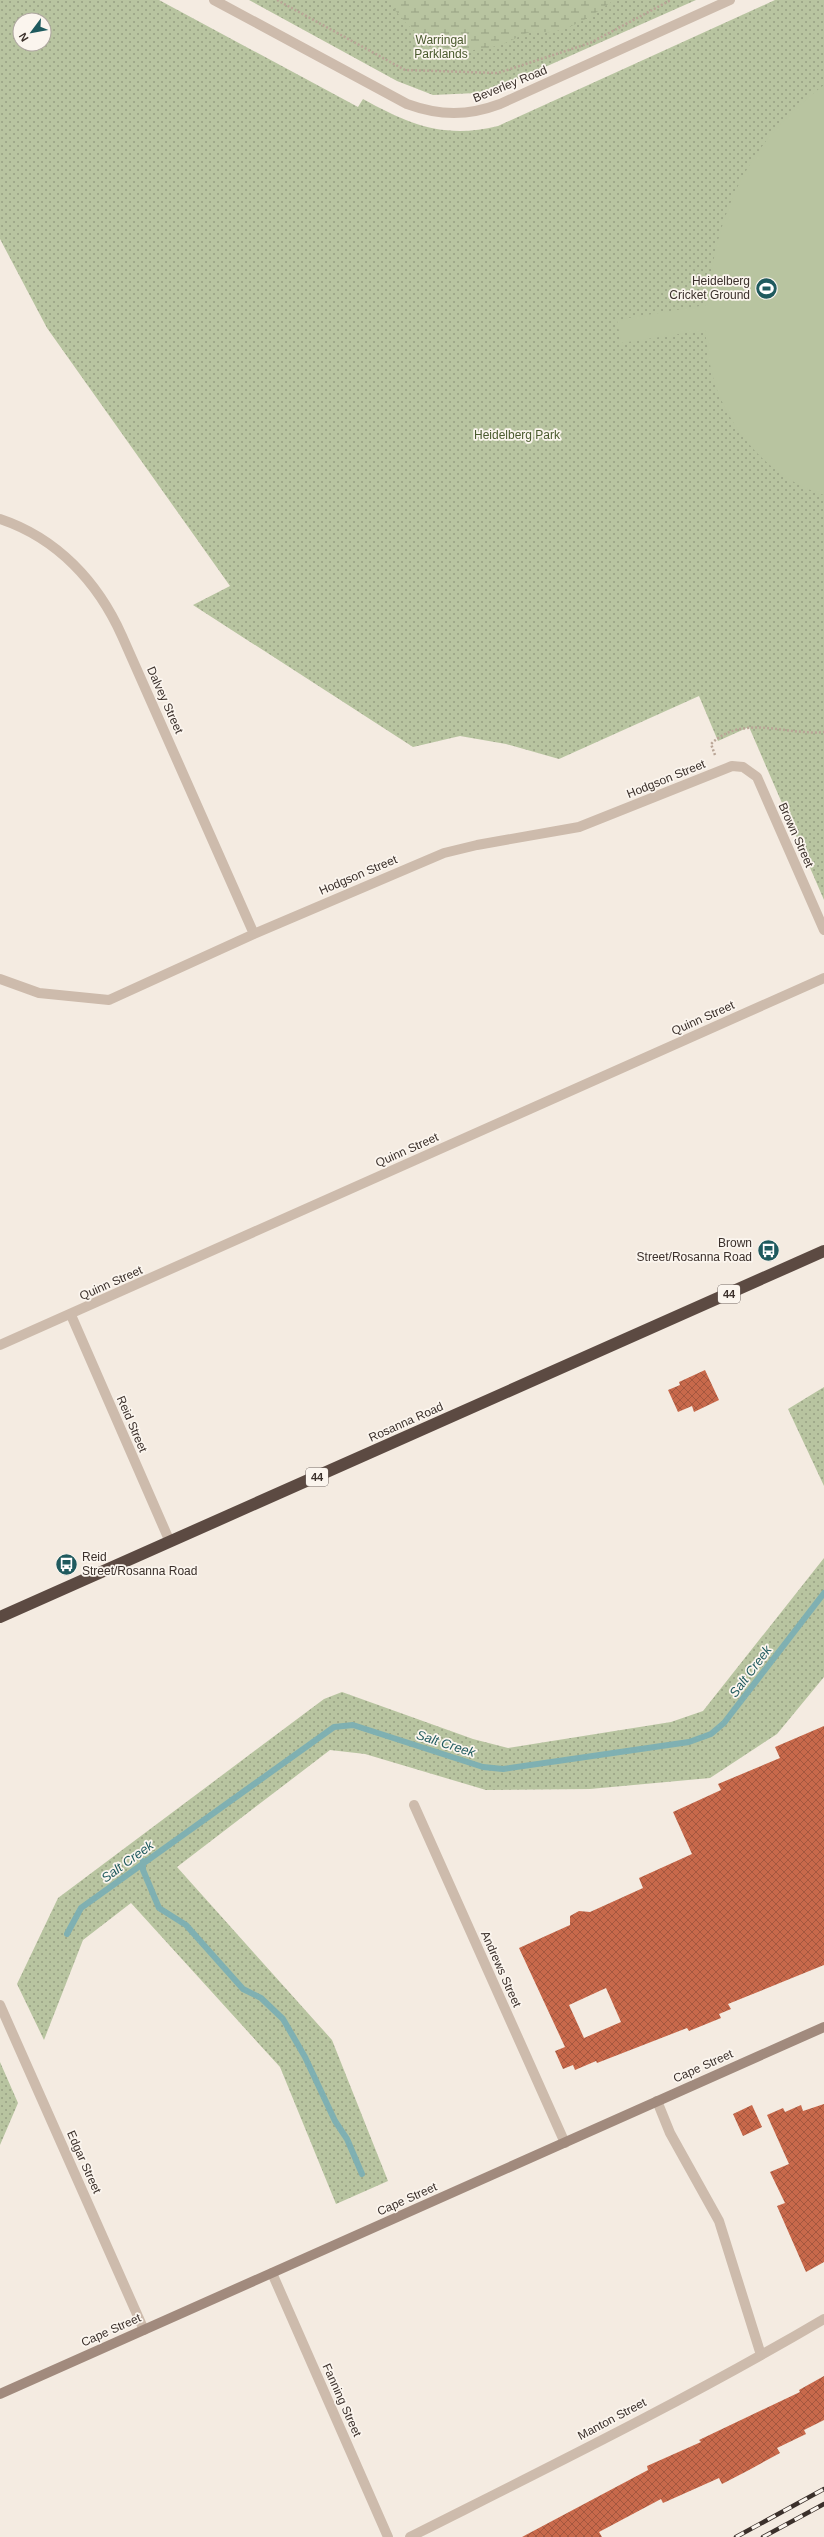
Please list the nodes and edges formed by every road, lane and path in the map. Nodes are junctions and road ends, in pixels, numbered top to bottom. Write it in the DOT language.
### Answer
graph roads {
  1 [pos="214,0"];
  2 [pos="277,0"];
  3 [pos="671,0"];
  4 [pos="730,0"];
  5 [pos="0,519"];
  6 [pos="824,732"];
  7 [pos="732,766"];
  8 [pos="720,771"];
  9 [pos="824,930"];
  10 [pos="254,934"];
  11 [pos="824,978"];
  12 [pos="0,980"];
  13 [pos="824,1251"];
  14 [pos="71,1315"];
  15 [pos="0,1345"];
  16 [pos="170,1542"];
  17 [pos="0,1617"];
  18 [pos="414,1805"];
  19 [pos="0,2005"];
  20 [pos="824,2026"];
  21 [pos="657,2101"];
  22 [pos="565,2143"];
  23 [pos="272,2273"];
  24 [pos="824,2319"];
  25 [pos="144,2330"];
  26 [pos="760,2355"];
  27 [pos="0,2394"];
  28 [pos="388,2537"];
  29 [pos="410,2537"];
  1 -- 4 [label="street, Beverley Road"];
  2 -- 3 [label="path"];
  5 -- 10 [label="street, Dalvey Street"];
  6 -- 8 [label="path"];
  7 -- 8 [label="street, Hodgson Street"];
  7 -- 9 [label="street, Brown Street"];
  8 -- 10 [label="street, Hodgson Street"];
  10 -- 12 [label="street, Hodgson Street"];
  11 -- 14 [label="street, Quinn Street"];
  13 -- 16 [label="highway, Rosanna Road / 44"];
  14 -- 15 [label="street, Quinn Street"];
  14 -- 16 [label="street, Reid Street"];
  16 -- 17 [label="highway, Rosanna Road / 44"];
  18 -- 22 [label="street, Andrews Street"];
  19 -- 25 [label="street, Edgar Street"];
  20 -- 21 [label="street, Cape Street"];
  21 -- 22 [label="street, Cape Street"];
  21 -- 26 [label="street"];
  22 -- 23 [label="street, Cape Street"];
  23 -- 25 [label="street, Cape Street"];
  23 -- 28 [label="street, Fanning Street"];
  24 -- 26 [label="street, Manton Street"];
  25 -- 27 [label="street, Cape Street"];
  26 -- 29 [label="street, Manton Street"];
}
